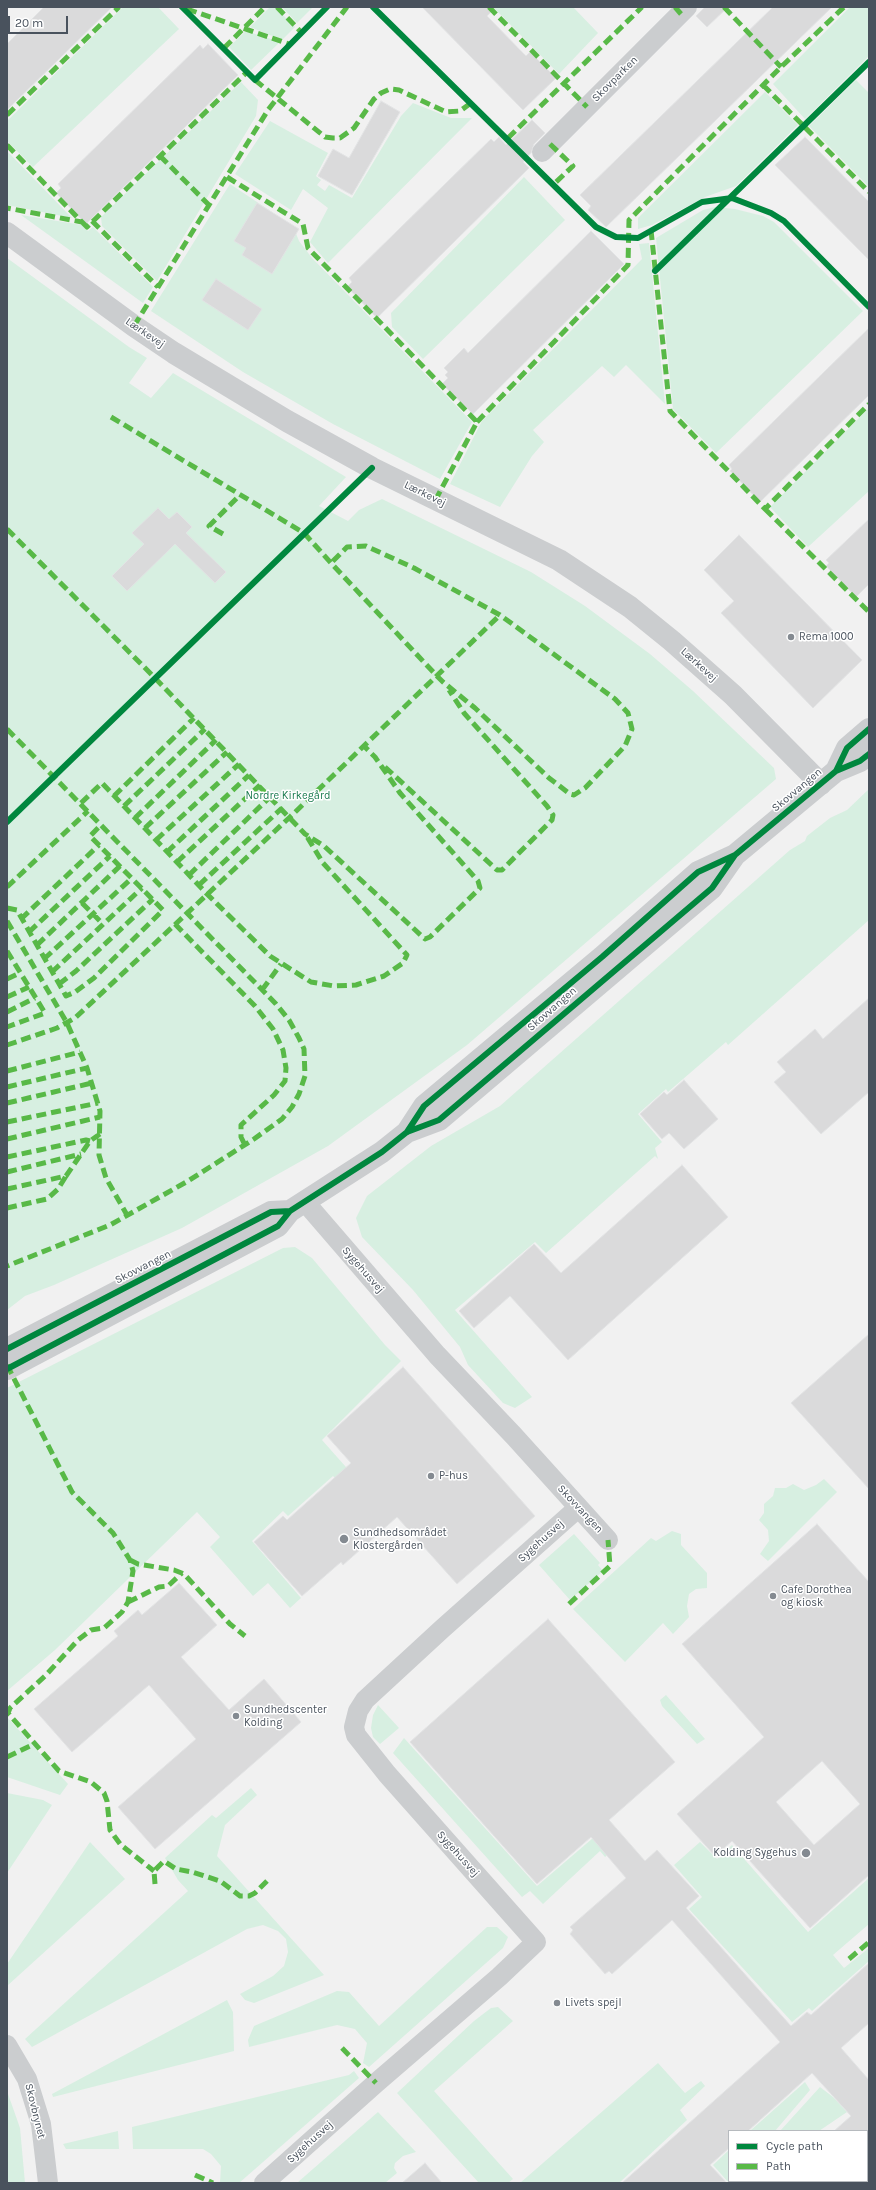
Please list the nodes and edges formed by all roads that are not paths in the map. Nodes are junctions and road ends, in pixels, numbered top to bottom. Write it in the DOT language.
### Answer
graph roads {
  1 [pos="687,7"];
  2 [pos="542,152"];
  3 [pos="7,233"];
  4 [pos="869,729"];
  5 [pos="869,754"];
  6 [pos="828,778"];
  7 [pos="297,1207"];
  8 [pos="7,1349"];
  9 [pos="7,1369"];
  10 [pos="552,1479"];
  11 [pos="578,1508"];
  12 [pos="608,1540"];
  13 [pos="7,2045"];
  14 [pos="48,2183"];
  15 [pos="264,2183"];
  1 -- 2 [label="street, Skovparken"];
  3 -- 6 [label="street, Lærkevej"];
  4 -- 6 [label="street, Skovvangen"];
  5 -- 6 [label="street, Skovvangen"];
  6 -- 7 [label="street, Skovvangen"];
  7 -- 8 [label="street, Skovvangen"];
  7 -- 9 [label="street, Skovvangen"];
  7 -- 10 [label="street, Sygehusvej"];
  10 -- 11 [label="street, Skovvangen"];
  11 -- 12 [label="street, Skovvangen"];
  11 -- 15 [label="street, Sygehusvej"];
  13 -- 14 [label="street, Skovbrynet"];
}
